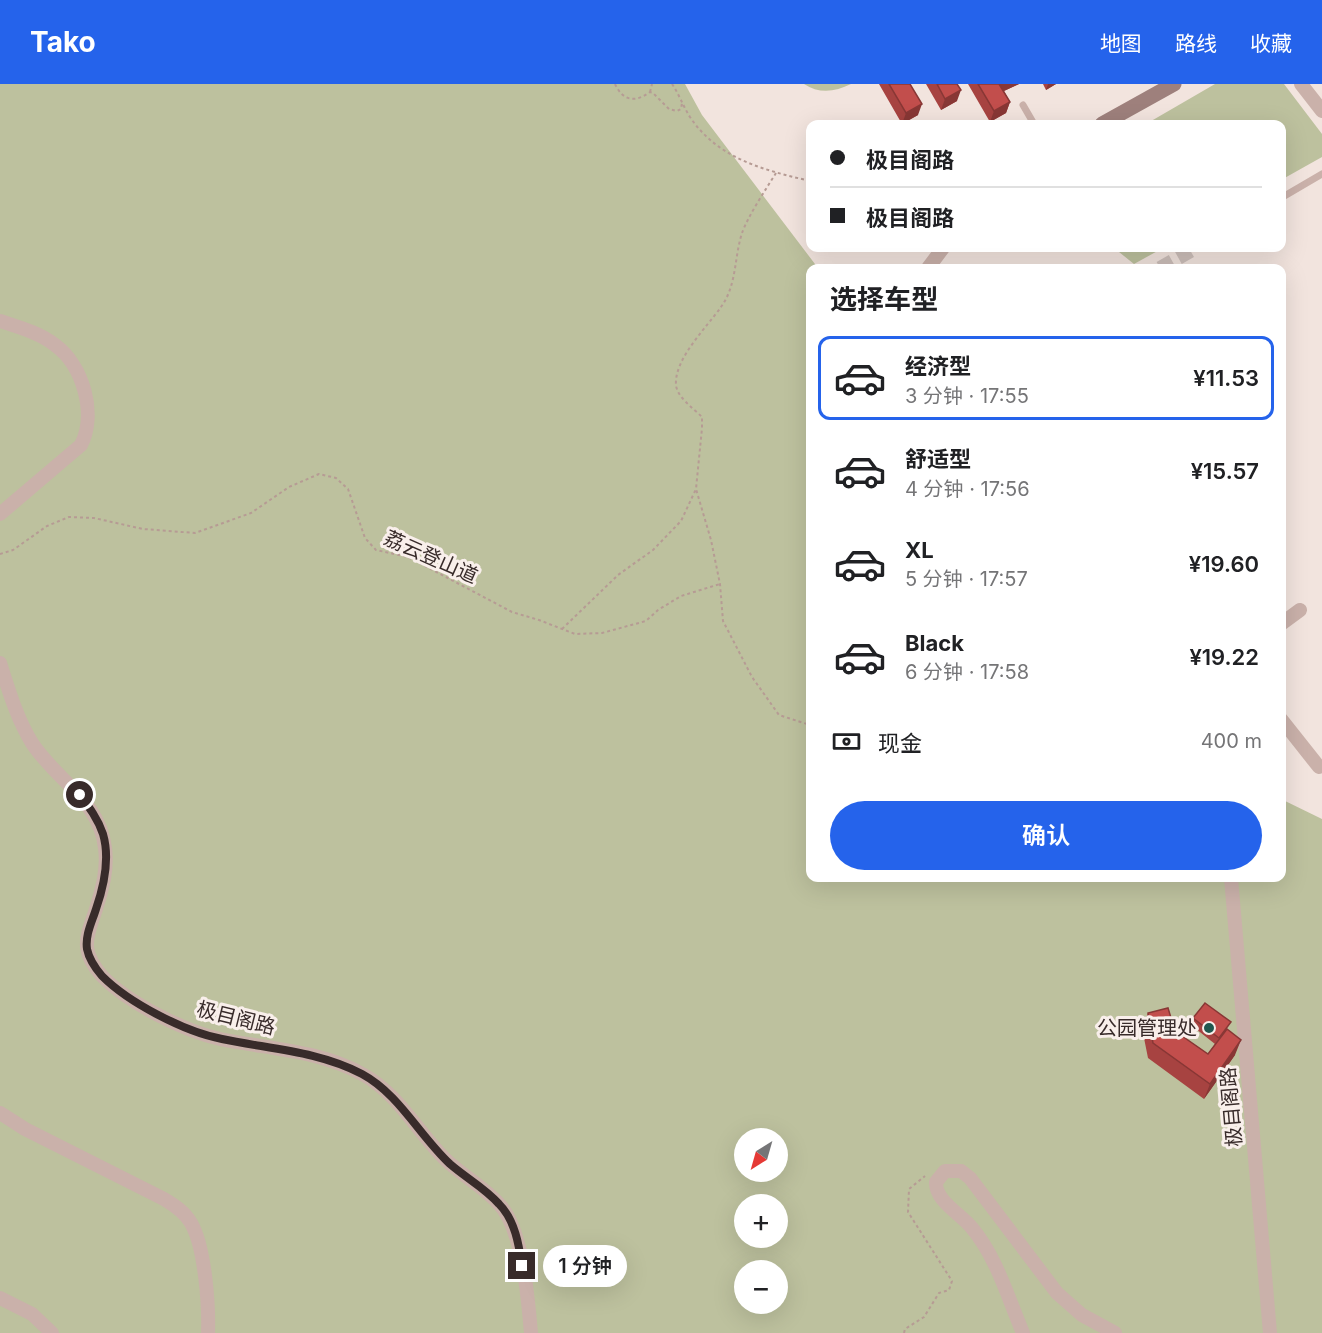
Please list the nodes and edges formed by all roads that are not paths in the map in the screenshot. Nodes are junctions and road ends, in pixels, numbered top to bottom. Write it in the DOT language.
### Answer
graph roads {
  1 [pos="1302,84"];
  2 [pos="1170,85"];
  3 [pos="1023,105"];
  4 [pos="1322,111"];
  5 [pos="1032,120"];
  6 [pos="1109,120"];
  7 [pos="1322,174"];
  8 [pos="1286,195"];
  9 [pos="0,321"];
  10 [pos="0,514"];
  11 [pos="1300,610"];
  12 [pos="1286,620"];
  13 [pos="0,663"];
  14 [pos="1286,724"];
  15 [pos="1319,767"];
  16 [pos="1231,882"];
  17 [pos="0,1113"];
  18 [pos="0,1298"];
  19 [pos="52,1333"];
  20 [pos="208,1333"];
  21 [pos="531,1333"];
  22 [pos="1023,1333"];
  23 [pos="1115,1333"];
  24 [pos="1270,1333"];
  1 -- 4 [label="street"];
  2 -- 6 [label="street"];
  3 -- 5 [label="lane"];
  7 -- 8 [label="lane"];
  9 -- 10 [label="street"];
  11 -- 12 [label="street"];
  13 -- 21 [label="street, 极目阁路"];
  14 -- 15 [label="street"];
  16 -- 24 [label="street, 极目阁路"];
  17 -- 20 [label="street"];
  18 -- 19 [label="street"];
  22 -- 23 [label="street"];
}
